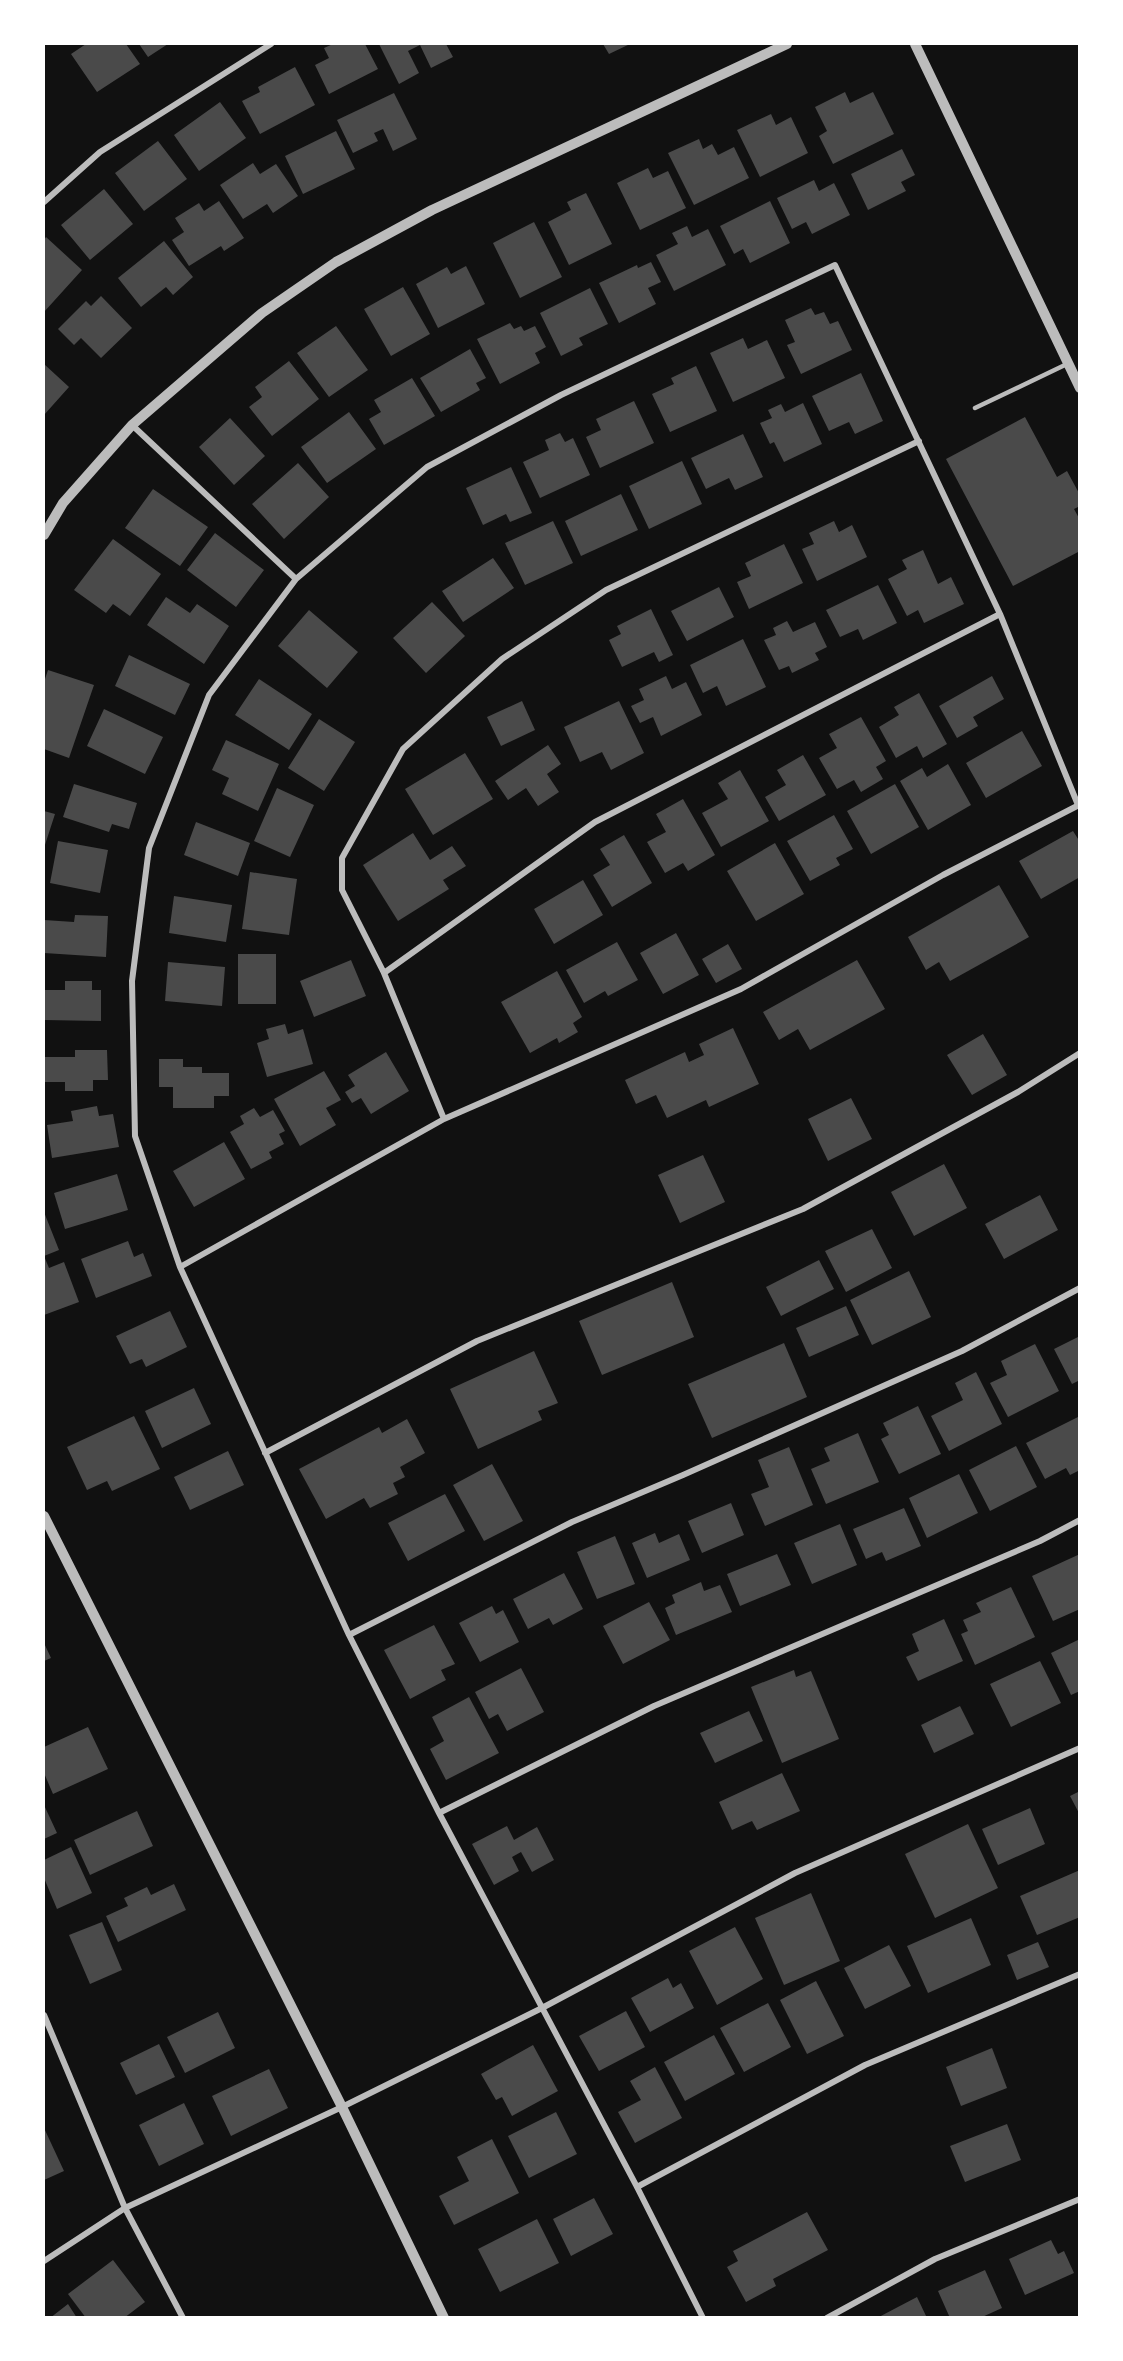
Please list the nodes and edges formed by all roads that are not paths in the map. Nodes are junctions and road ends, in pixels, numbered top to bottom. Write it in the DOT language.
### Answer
graph roads {
  1 [pos="271,44"];
  2 [pos="787,44"];
  3 [pos="915,44"];
  4 [pos="44,202"];
  5 [pos="1068,364"];
  6 [pos="1080,388"];
  7 [pos="975,408"];
  8 [pos="132,425"];
  9 [pos="919,441"];
  10 [pos="44,536"];
  11 [pos="296,579"];
  12 [pos="1000,614"];
  13 [pos="1079,805"];
  14 [pos="384,973"];
  15 [pos="1080,1053"];
  16 [pos="444,1119"];
  17 [pos="180,1266"];
  18 [pos="1080,1288"];
  19 [pos="265,1454"];
  20 [pos="44,1516"];
  21 [pos="1080,1520"];
  22 [pos="349,1635"];
  23 [pos="1080,1748"];
  24 [pos="439,1813"];
  25 [pos="1080,1974"];
  26 [pos="542,2008"];
  27 [pos="44,2015"];
  28 [pos="45,2024"];
  29 [pos="342,2107"];
  30 [pos="637,2187"];
  31 [pos="1080,2199"];
  32 [pos="125,2208"];
  33 [pos="44,2261"];
  34 [pos="183,2318"];
  35 [pos="444,2318"];
  36 [pos="703,2318"];
  37 [pos="827,2318"];
  1 -- 4 [label="street"];
  2 -- 8 [label="street"];
  3 -- 5 [label="street"];
  5 -- 6 [label="street"];
  5 -- 7 [label="lane"];
  8 -- 10 [label="street"];
  8 -- 11 [label="street"];
  9 -- 11 [label="street"];
  9 -- 12 [label="street"];
  9 -- 14 [label="street"];
  11 -- 17 [label="street"];
  12 -- 13 [label="street"];
  12 -- 14 [label="street"];
  13 -- 16 [label="street"];
  14 -- 16 [label="street"];
  15 -- 19 [label="street"];
  16 -- 17 [label="street"];
  17 -- 19 [label="street"];
  18 -- 22 [label="street"];
  19 -- 22 [label="street"];
  20 -- 29 [label="street"];
  21 -- 24 [label="street"];
  22 -- 24 [label="street"];
  23 -- 26 [label="street"];
  24 -- 26 [label="street"];
  25 -- 30 [label="street"];
  26 -- 29 [label="street"];
  26 -- 30 [label="street"];
  27 -- 28 [label="street"];
  28 -- 32 [label="street"];
  29 -- 32 [label="street"];
  29 -- 35 [label="street"];
  30 -- 36 [label="street"];
  31 -- 37 [label="street"];
  32 -- 33 [label="street"];
  32 -- 34 [label="street"];
}
